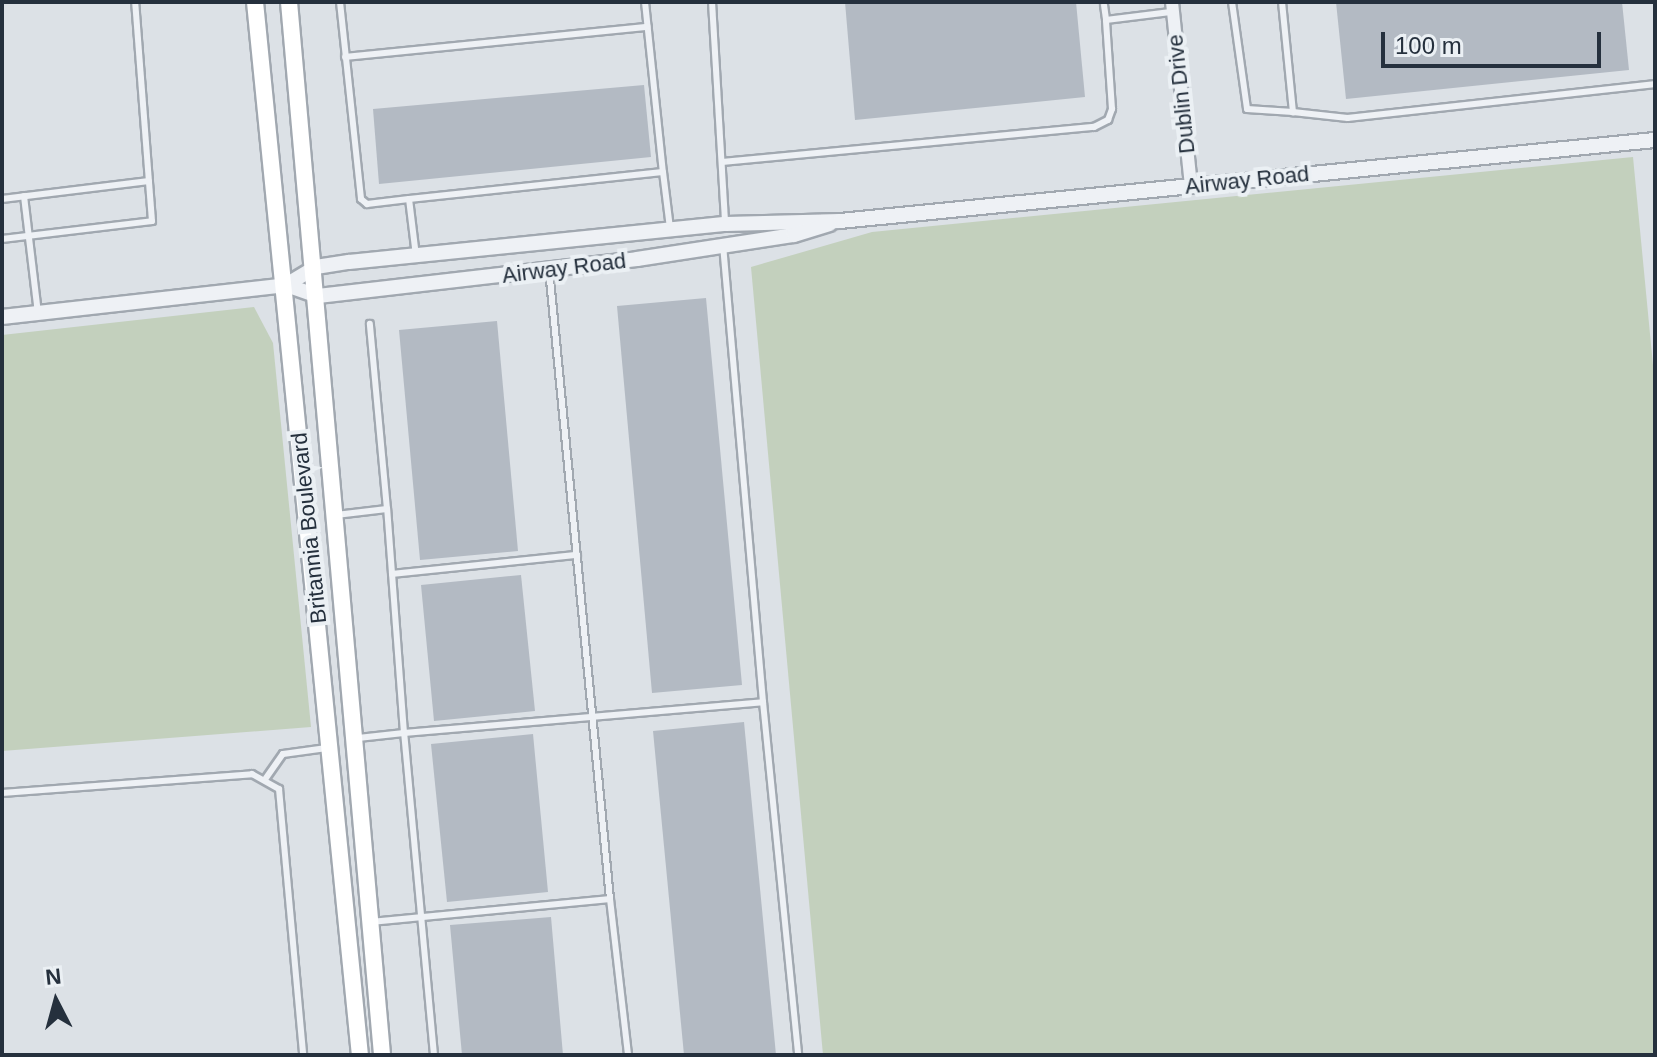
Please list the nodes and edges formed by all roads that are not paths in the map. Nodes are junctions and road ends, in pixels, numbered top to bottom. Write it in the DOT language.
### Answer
graph roads {
  1 [pos="135,2"];
  2 [pos="255,2"];
  3 [pos="289,2"];
  4 [pos="340,2"];
  5 [pos="645,2"];
  6 [pos="712,2"];
  7 [pos="1232,2"];
  8 [pos="1282,2"];
  9 [pos="1104,5"];
  10 [pos="1172,7"];
  11 [pos="1106,20"];
  12 [pos="648,27"];
  13 [pos="345,57"];
  14 [pos="1655,84"];
  15 [pos="1293,112"];
  16 [pos="1655,140"];
  17 [pos="722,162"];
  18 [pos="663,172"];
  19 [pos="149,181"];
  20 [pos="1191,185"];
  21 [pos="24,196"];
  22 [pos="2,199"];
  23 [pos="409,199"];
  24 [pos="840,221"];
  25 [pos="726,224"];
  26 [pos="670,230"];
  27 [pos="26,236"];
  28 [pos="2,239"];
  29 [pos="723,247"];
  30 [pos="416,256"];
  31 [pos="316,267"];
  32 [pos="549,269"];
  33 [pos="286,285"];
  34 [pos="318,296"];
  35 [pos="38,313"];
  36 [pos="2,317"];
  37 [pos="370,324"];
  38 [pos="387,509"];
  39 [pos="336,515"];
  40 [pos="577,555"];
  41 [pos="392,574"];
  42 [pos="763,702"];
  43 [pos="593,717"];
  44 [pos="404,733"];
  45 [pos="355,739"];
  46 [pos="330,748"];
  47 [pos="266,778"];
  48 [pos="2,793"];
  49 [pos="610,899"];
  50 [pos="422,917"];
  51 [pos="371,922"];
  52 [pos="303,1055"];
  53 [pos="360,1055"];
  54 [pos="382,1055"];
  55 [pos="434,1055"];
  56 [pos="628,1055"];
  57 [pos="798,1055"];
  1 -- 19 [label="lane"];
  2 -- 33 [label="main road, Britannia Boulevard"];
  3 -- 31 [label="main road, Britannia Boulevard"];
  4 -- 13 [label="lane"];
  5 -- 12 [label="lane"];
  6 -- 17 [label="lane"];
  7 -- 15 [label="lane"];
  8 -- 15 [label="lane"];
  9 -- 11 [label="lane"];
  10 -- 11 [label="lane"];
  10 -- 20 [label="street, Dublin Drive"];
  11 -- 17 [label="lane"];
  12 -- 13 [label="lane"];
  12 -- 18 [label="lane"];
  13 -- 23 [label="lane"];
  14 -- 15 [label="lane"];
  16 -- 20 [label="street, Airway Road"];
  17 -- 25 [label="lane"];
  18 -- 23 [label="lane"];
  18 -- 26 [label="lane"];
  19 -- 21 [label="lane"];
  19 -- 27 [label="lane"];
  20 -- 24 [label="street, Airway Road"];
  21 -- 22 [label="lane"];
  21 -- 27 [label="lane"];
  23 -- 30 [label="lane"];
  24 -- 25 [label="street, Airway Road"];
  24 -- 29 [label="street, Airway Road"];
  25 -- 26 [label="street, Airway Road"];
  26 -- 30 [label="street, Airway Road"];
  27 -- 28 [label="lane"];
  27 -- 35 [label="lane"];
  29 -- 32 [label="street, Airway Road"];
  29 -- 42 [label="lane"];
  30 -- 31 [label="street, Airway Road"];
  31 -- 33 [label="street, Airway Road"];
  31 -- 34 [label="main road, Britannia Boulevard"];
  32 -- 34 [label="street, Airway Road"];
  32 -- 40 [label="lane"];
  33 -- 34 [label="street, Airway Road"];
  33 -- 35 [label="street, Airway Road"];
  33 -- 46 [label="main road, Britannia Boulevard"];
  34 -- 39 [label="main road, Britannia Boulevard"];
  35 -- 36 [label="street, Airway Road"];
  37 -- 38 [label="lane"];
  38 -- 39 [label="lane"];
  38 -- 41 [label="lane"];
  39 -- 45 [label="main road, Britannia Boulevard"];
  40 -- 41 [label="lane"];
  40 -- 43 [label="lane"];
  41 -- 44 [label="lane"];
  42 -- 43 [label="lane"];
  42 -- 57 [label="lane"];
  43 -- 44 [label="lane"];
  43 -- 49 [label="lane"];
  44 -- 45 [label="lane"];
  44 -- 50 [label="lane"];
  45 -- 51 [label="main road, Britannia Boulevard"];
  46 -- 47 [label="lane"];
  46 -- 53 [label="main road, Britannia Boulevard"];
  47 -- 48 [label="lane"];
  47 -- 52 [label="lane"];
  49 -- 50 [label="lane"];
  49 -- 56 [label="lane"];
  50 -- 51 [label="lane"];
  50 -- 55 [label="lane"];
  51 -- 54 [label="main road, Britannia Boulevard"];
}
